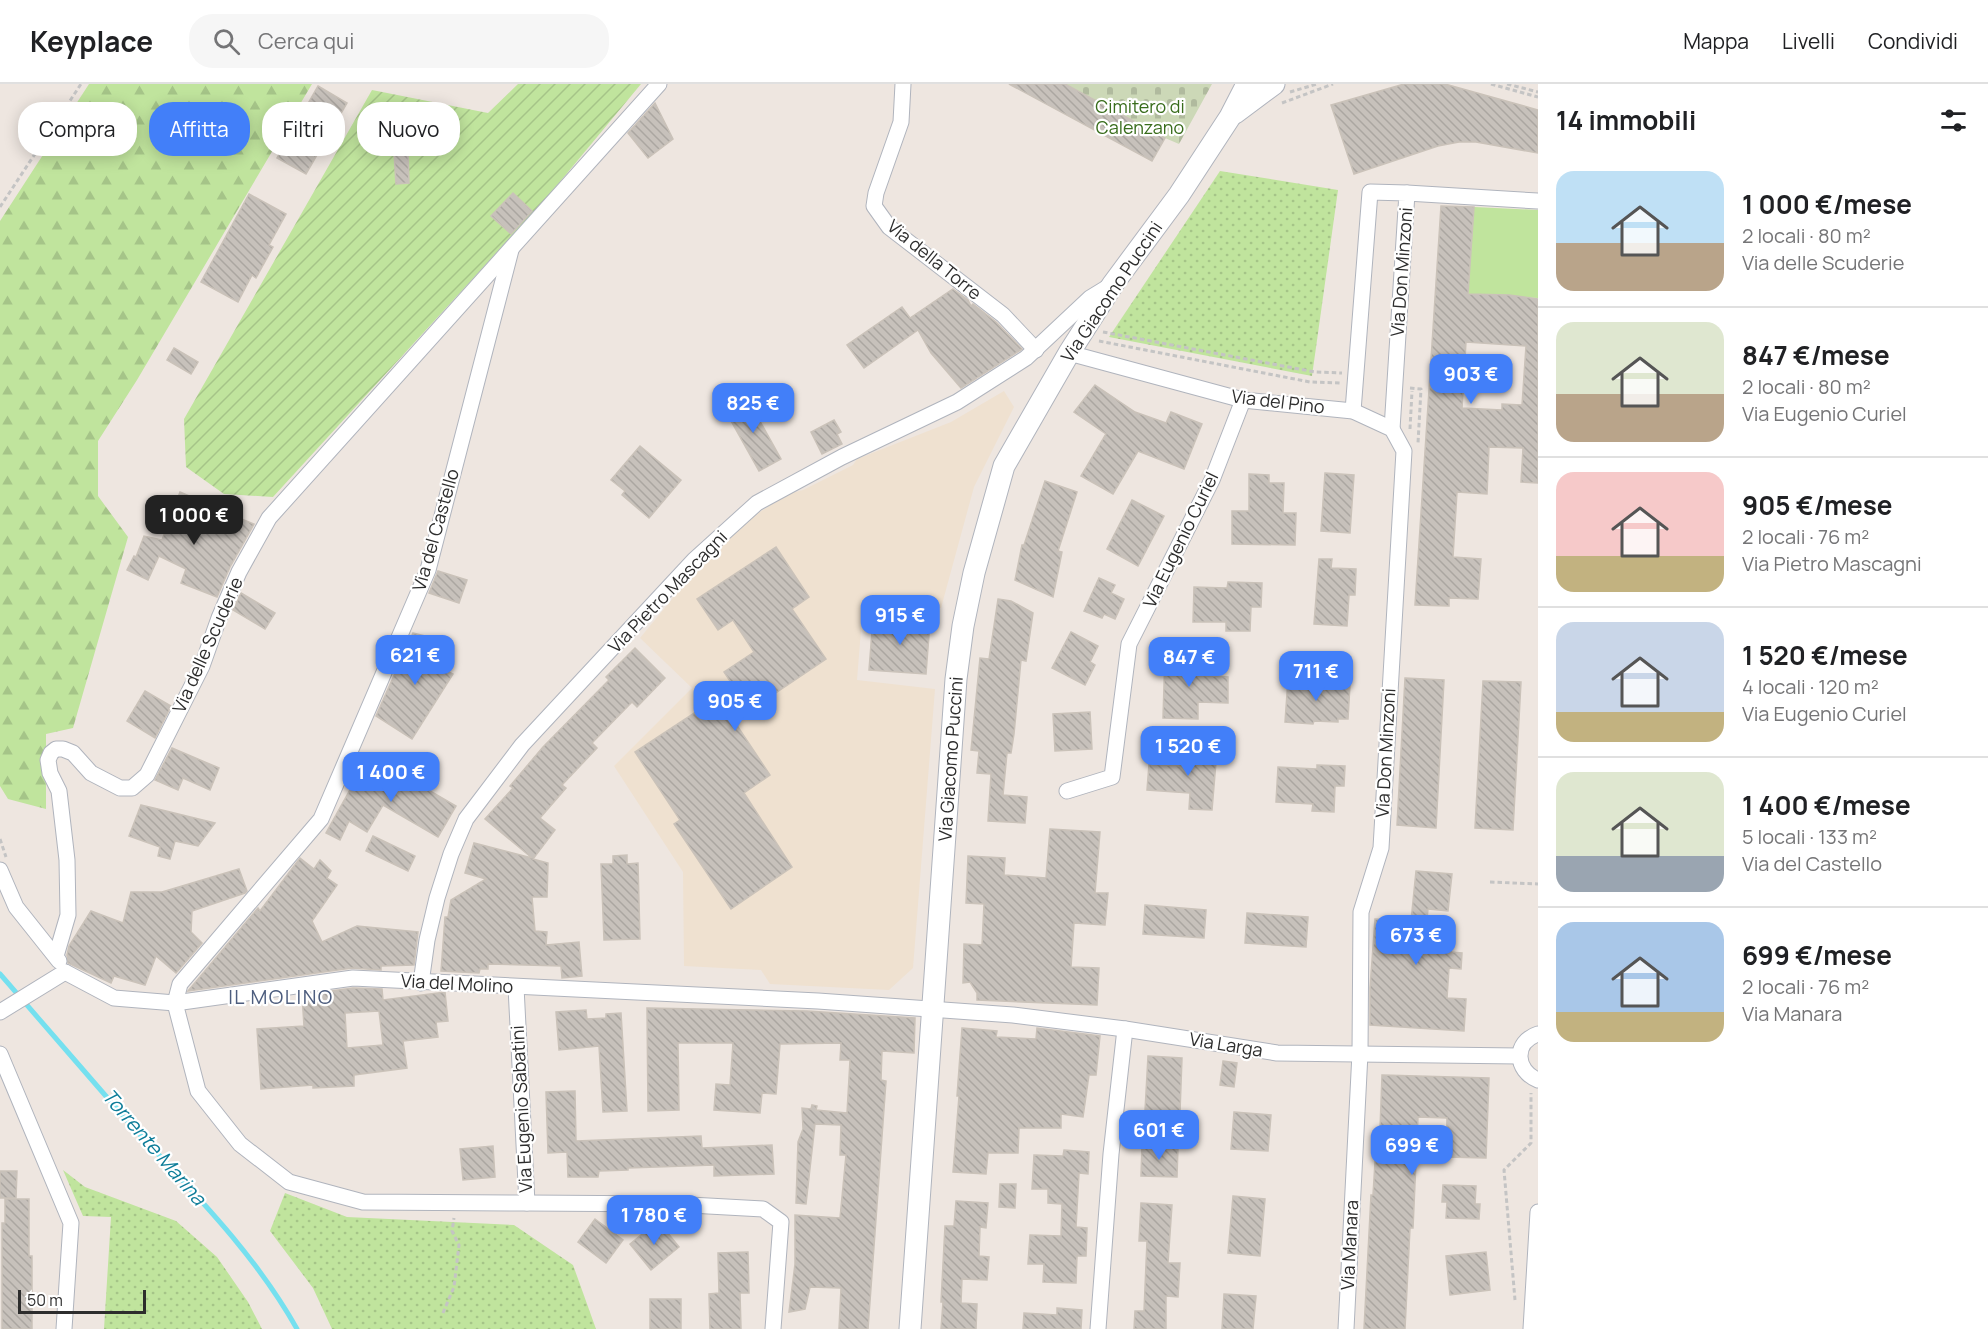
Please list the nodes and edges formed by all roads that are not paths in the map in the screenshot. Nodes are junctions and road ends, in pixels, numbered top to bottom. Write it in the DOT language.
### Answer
graph roads {
  1 [pos="660,84"];
  2 [pos="903,84"];
  3 [pos="1247,84"];
  4 [pos="1274,84"];
  5 [pos="1230,117"];
  6 [pos="1407,193"];
  7 [pos="1538,201"];
  8 [pos="511,250"];
  9 [pos="1113,284"];
  10 [pos="1036,351"];
  11 [pos="1069,353"];
  12 [pos="1243,400"];
  13 [pos="1353,411"];
  14 [pos="1392,429"];
  15 [pos="1067,791"];
  16 [pos="0,870"];
  17 [pos="56,956"];
  18 [pos="58,975"];
  19 [pos="421,983"];
  20 [pos="516,987"];
  21 [pos="175,1003"];
  22 [pos="934,1010"];
  23 [pos="0,1012"];
  24 [pos="1125,1029"];
  25 [pos="1538,1034"];
  26 [pos="1360,1053"];
  27 [pos="0,1054"];
  28 [pos="1519,1056"];
  29 [pos="1533,1085"];
  30 [pos="527,1203"];
  31 [pos="1538,1212"];
  32 [pos="64,1329"];
  33 [pos="773,1329"];
  34 [pos="910,1329"];
  35 [pos="1098,1329"];
  36 [pos="1346,1329"];
  37 [pos="1531,1329"];
  1 -- 8 [label="street, Via del Castello"];
  2 -- 10 [label="street, Via della Torre"];
  3 -- 5 [label="street, Via Giacomo Puccini"];
  4 -- 5 [label="street, Via Giacomo Puccini"];
  5 -- 9 [label="street, Via Giacomo Puccini"];
  6 -- 7 [label="street"];
  6 -- 13 [label="street, Via Don Minzoni"];
  6 -- 14 [label="street, Via Don Minzoni"];
  8 -- 17 [label="street, Via delle Scuderie"];
  8 -- 21 [label="street, Via del Castello"];
  9 -- 10 [label="street, Via Pietro Mascagni"];
  9 -- 11 [label="street, Via Giacomo Puccini"];
  10 -- 19 [label="street, Via Pietro Mascagni"];
  11 -- 12 [label="street, Via del Pino"];
  11 -- 22 [label="street, Via Giacomo Puccini"];
  12 -- 13 [label="street, Via del Pino"];
  12 -- 15 [label="street, Via Eugenio Curiel"];
  13 -- 14 [label="street, Via del Pino"];
  14 -- 26 [label="street, Via Don Minzoni"];
  16 -- 17 [label="street"];
  17 -- 18 [label="street"];
  18 -- 21 [label="street, Via del Molino"];
  18 -- 23 [label="street"];
  19 -- 20 [label="street, Via del Molino"];
  19 -- 21 [label="street, Via del Molino"];
  20 -- 22 [label="street, Via del Molino"];
  20 -- 30 [label="street, Via Eugenio Sabatini"];
  21 -- 30 [label="street, Via Eugenio Sabatini"];
  22 -- 24 [label="street, Via Larga"];
  22 -- 34 [label="street, Via Giacomo Puccini"];
  24 -- 26 [label="street, Via Larga"];
  24 -- 35 [label="street"];
  25 -- 28 [label="street"];
  26 -- 28 [label="street, Via Larga"];
  26 -- 36 [label="street, Via Manara"];
  27 -- 32 [label="street"];
  28 -- 29 [label="street"];
  30 -- 33 [label="street"];
  31 -- 37 [label="street"];
}
